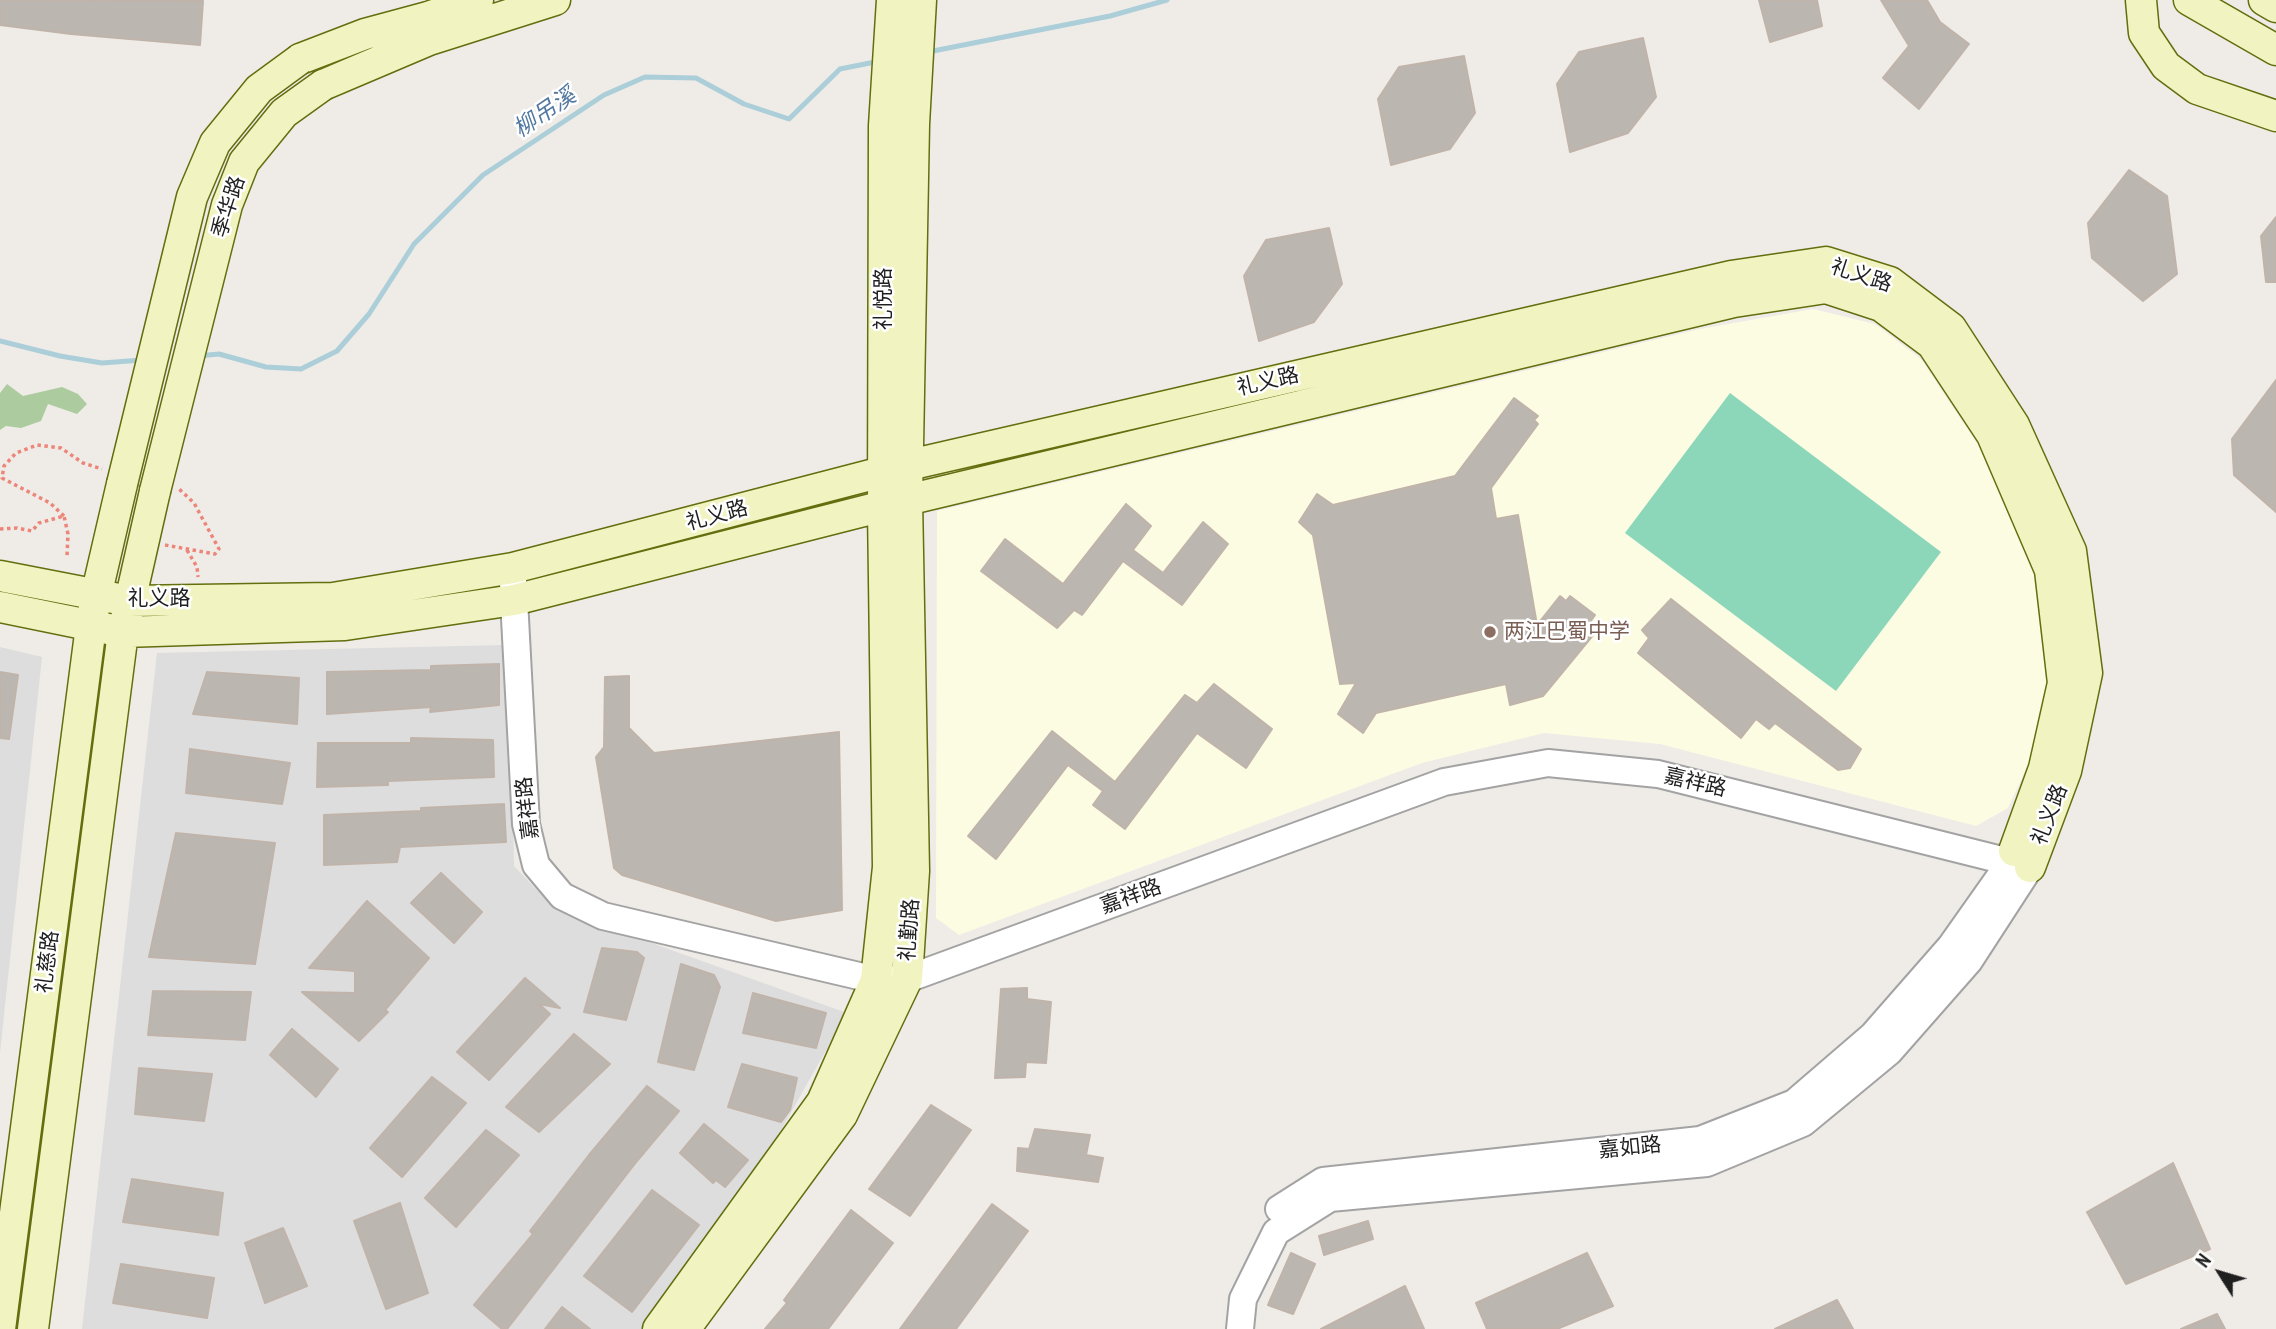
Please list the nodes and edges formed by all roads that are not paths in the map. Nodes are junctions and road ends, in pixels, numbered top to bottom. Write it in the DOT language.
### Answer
graph roads {
  1 [pos="478,0"];
  2 [pos="555,0"];
  3 [pos="892,0"];
  4 [pos="921,0"];
  5 [pos="2141,0"];
  6 [pos="2189,0"];
  7 [pos="2264,0"];
  8 [pos="2276,7"];
  9 [pos="2276,51"];
  10 [pos="2276,116"];
  11 [pos="896,468"];
  12 [pos="895,504"];
  13 [pos="513,568"];
  14 [pos="0,576"];
  15 [pos="96,596"];
  16 [pos="514,600"];
  17 [pos="129,601"];
  18 [pos="0,607"];
  19 [pos="91,626"];
  20 [pos="123,632"];
  21 [pos="2020,864"];
  22 [pos="907,979"];
  23 [pos="876,980"];
  24 [pos="1,1329"];
  25 [pos="33,1329"];
  26 [pos="657,1329"];
  27 [pos="685,1329"];
  28 [pos="1224,1329"];
  29 [pos="1240,1329"];
  1 -- 15 [label="main road, 季华路, bridge"];
  2 -- 17 [label="main road, 季华路, bridge"];
  3 -- 11 [label="main road, 礼悦路"];
  4 -- 11 [label="main road, 礼悦路"];
  5 -- 10 [label="main road"];
  6 -- 9 [label="main road"];
  7 -- 8 [label="main road"];
  11 -- 12 [label="main road, 礼勤路"];
  11 -- 13 [label="main road, 礼义路"];
  11 -- 21 [label="main road, 礼义路"];
  12 -- 16 [label="main road, 礼义路"];
  12 -- 21 [label="main road, 礼义路"];
  12 -- 22 [label="main road, 礼勤路"];
  12 -- 23 [label="main road, 礼勤路"];
  13 -- 16 [label="street, 嘉祥路"];
  13 -- 17 [label="main road, 礼义路"];
  14 -- 15 [label="main road, 礼义路"];
  15 -- 17 [label="main road, 礼义路"];
  15 -- 19 [label="main road, 礼慈路"];
  16 -- 20 [label="main road, 礼义路"];
  16 -- 23 [label="street, 嘉祥路"];
  17 -- 20 [label="main road, 礼慈路"];
  18 -- 19 [label="main road, 礼义路"];
  19 -- 20 [label="main road, 礼义路"];
  19 -- 24 [label="main road, 礼慈路"];
  20 -- 25 [label="main road, 礼慈路"];
  21 -- 22 [label="street, 嘉祥路"];
  21 -- 28 [label="street, 嘉如路"];
  21 -- 29 [label="street, 嘉如路"];
  22 -- 23 [label="street, 嘉祥路"];
  22 -- 27 [label="main road, 礼勤路"];
  23 -- 26 [label="main road, 礼勤路"];
}
